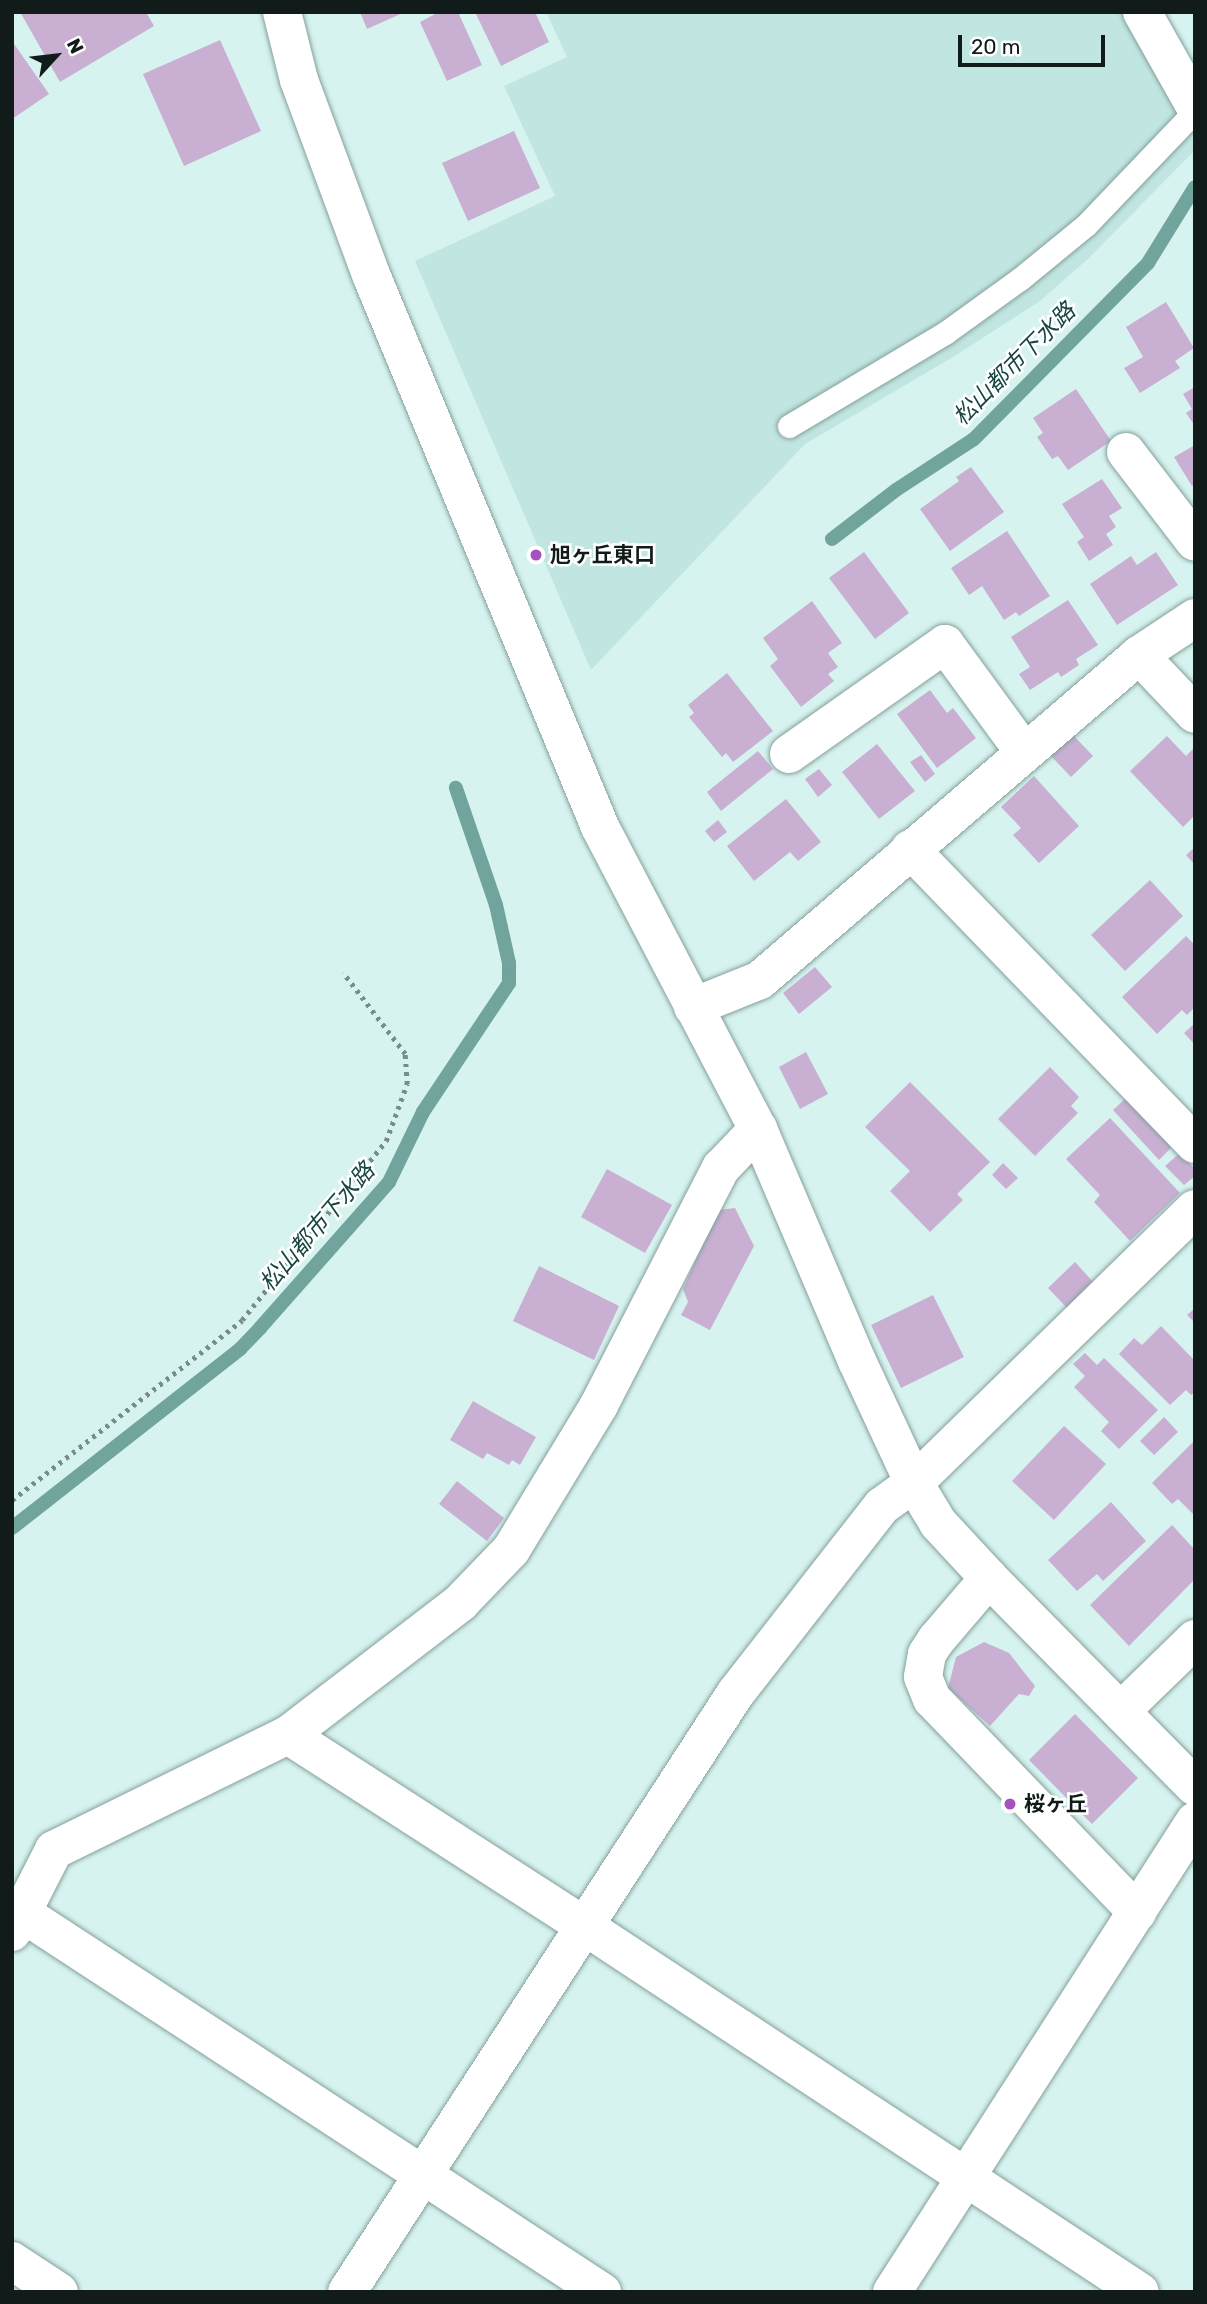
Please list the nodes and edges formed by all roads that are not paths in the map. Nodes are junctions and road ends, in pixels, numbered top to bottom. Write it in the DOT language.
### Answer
graph roads {
  1 [pos="282,12"];
  2 [pos="1142,12"];
  3 [pos="1195,109"];
  4 [pos="789,426"];
  5 [pos="1126,452"];
  6 [pos="1195,542"];
  7 [pos="1195,618"];
  8 [pos="1139,655"];
  9 [pos="1195,714"];
  10 [pos="1024,752"];
  11 [pos="789,754"];
  12 [pos="910,849"];
  13 [pos="693,1007"];
  14 [pos="758,1129"];
  15 [pos="1195,1144"];
  16 [pos="1195,1209"];
  17 [pos="914,1483"];
  18 [pos="989,1578"];
  19 [pos="1195,1639"];
  20 [pos="1122,1710"];
  21 [pos="288,1735"];
  22 [pos="1195,1787"];
  23 [pos="1195,1822"];
  24 [pos="1137,1912"];
  25 [pos="17,1923"];
  26 [pos="586,1927"];
  27 [pos="422,2173"];
  28 [pos="965,2178"];
  29 [pos="12,2261"];
  30 [pos="60,2292"];
  31 [pos="347,2292"];
  32 [pos="602,2292"];
  33 [pos="892,2292"];
  34 [pos="1140,2292"];
  1 -- 13 [label="street"];
  2 -- 3 [label="street"];
  3 -- 4 [label="lane"];
  5 -- 6 [label="street"];
  7 -- 8 [label="street"];
  8 -- 9 [label="street"];
  8 -- 10 [label="street"];
  10 -- 11 [label="street"];
  10 -- 12 [label="street"];
  12 -- 13 [label="street"];
  12 -- 15 [label="street"];
  13 -- 14 [label="street"];
  14 -- 17 [label="street"];
  14 -- 21 [label="street"];
  16 -- 17 [label="street"];
  17 -- 18 [label="street"];
  17 -- 26 [label="street"];
  18 -- 20 [label="street"];
  18 -- 24 [label="street"];
  19 -- 20 [label="street"];
  20 -- 22 [label="street"];
  21 -- 25 [label="street"];
  21 -- 26 [label="street"];
  23 -- 24 [label="street"];
  24 -- 28 [label="street"];
  25 -- 27 [label="street"];
  26 -- 27 [label="street"];
  26 -- 28 [label="street"];
  27 -- 31 [label="street"];
  27 -- 32 [label="street"];
  28 -- 33 [label="street"];
  28 -- 34 [label="street"];
  29 -- 30 [label="street"];
}
